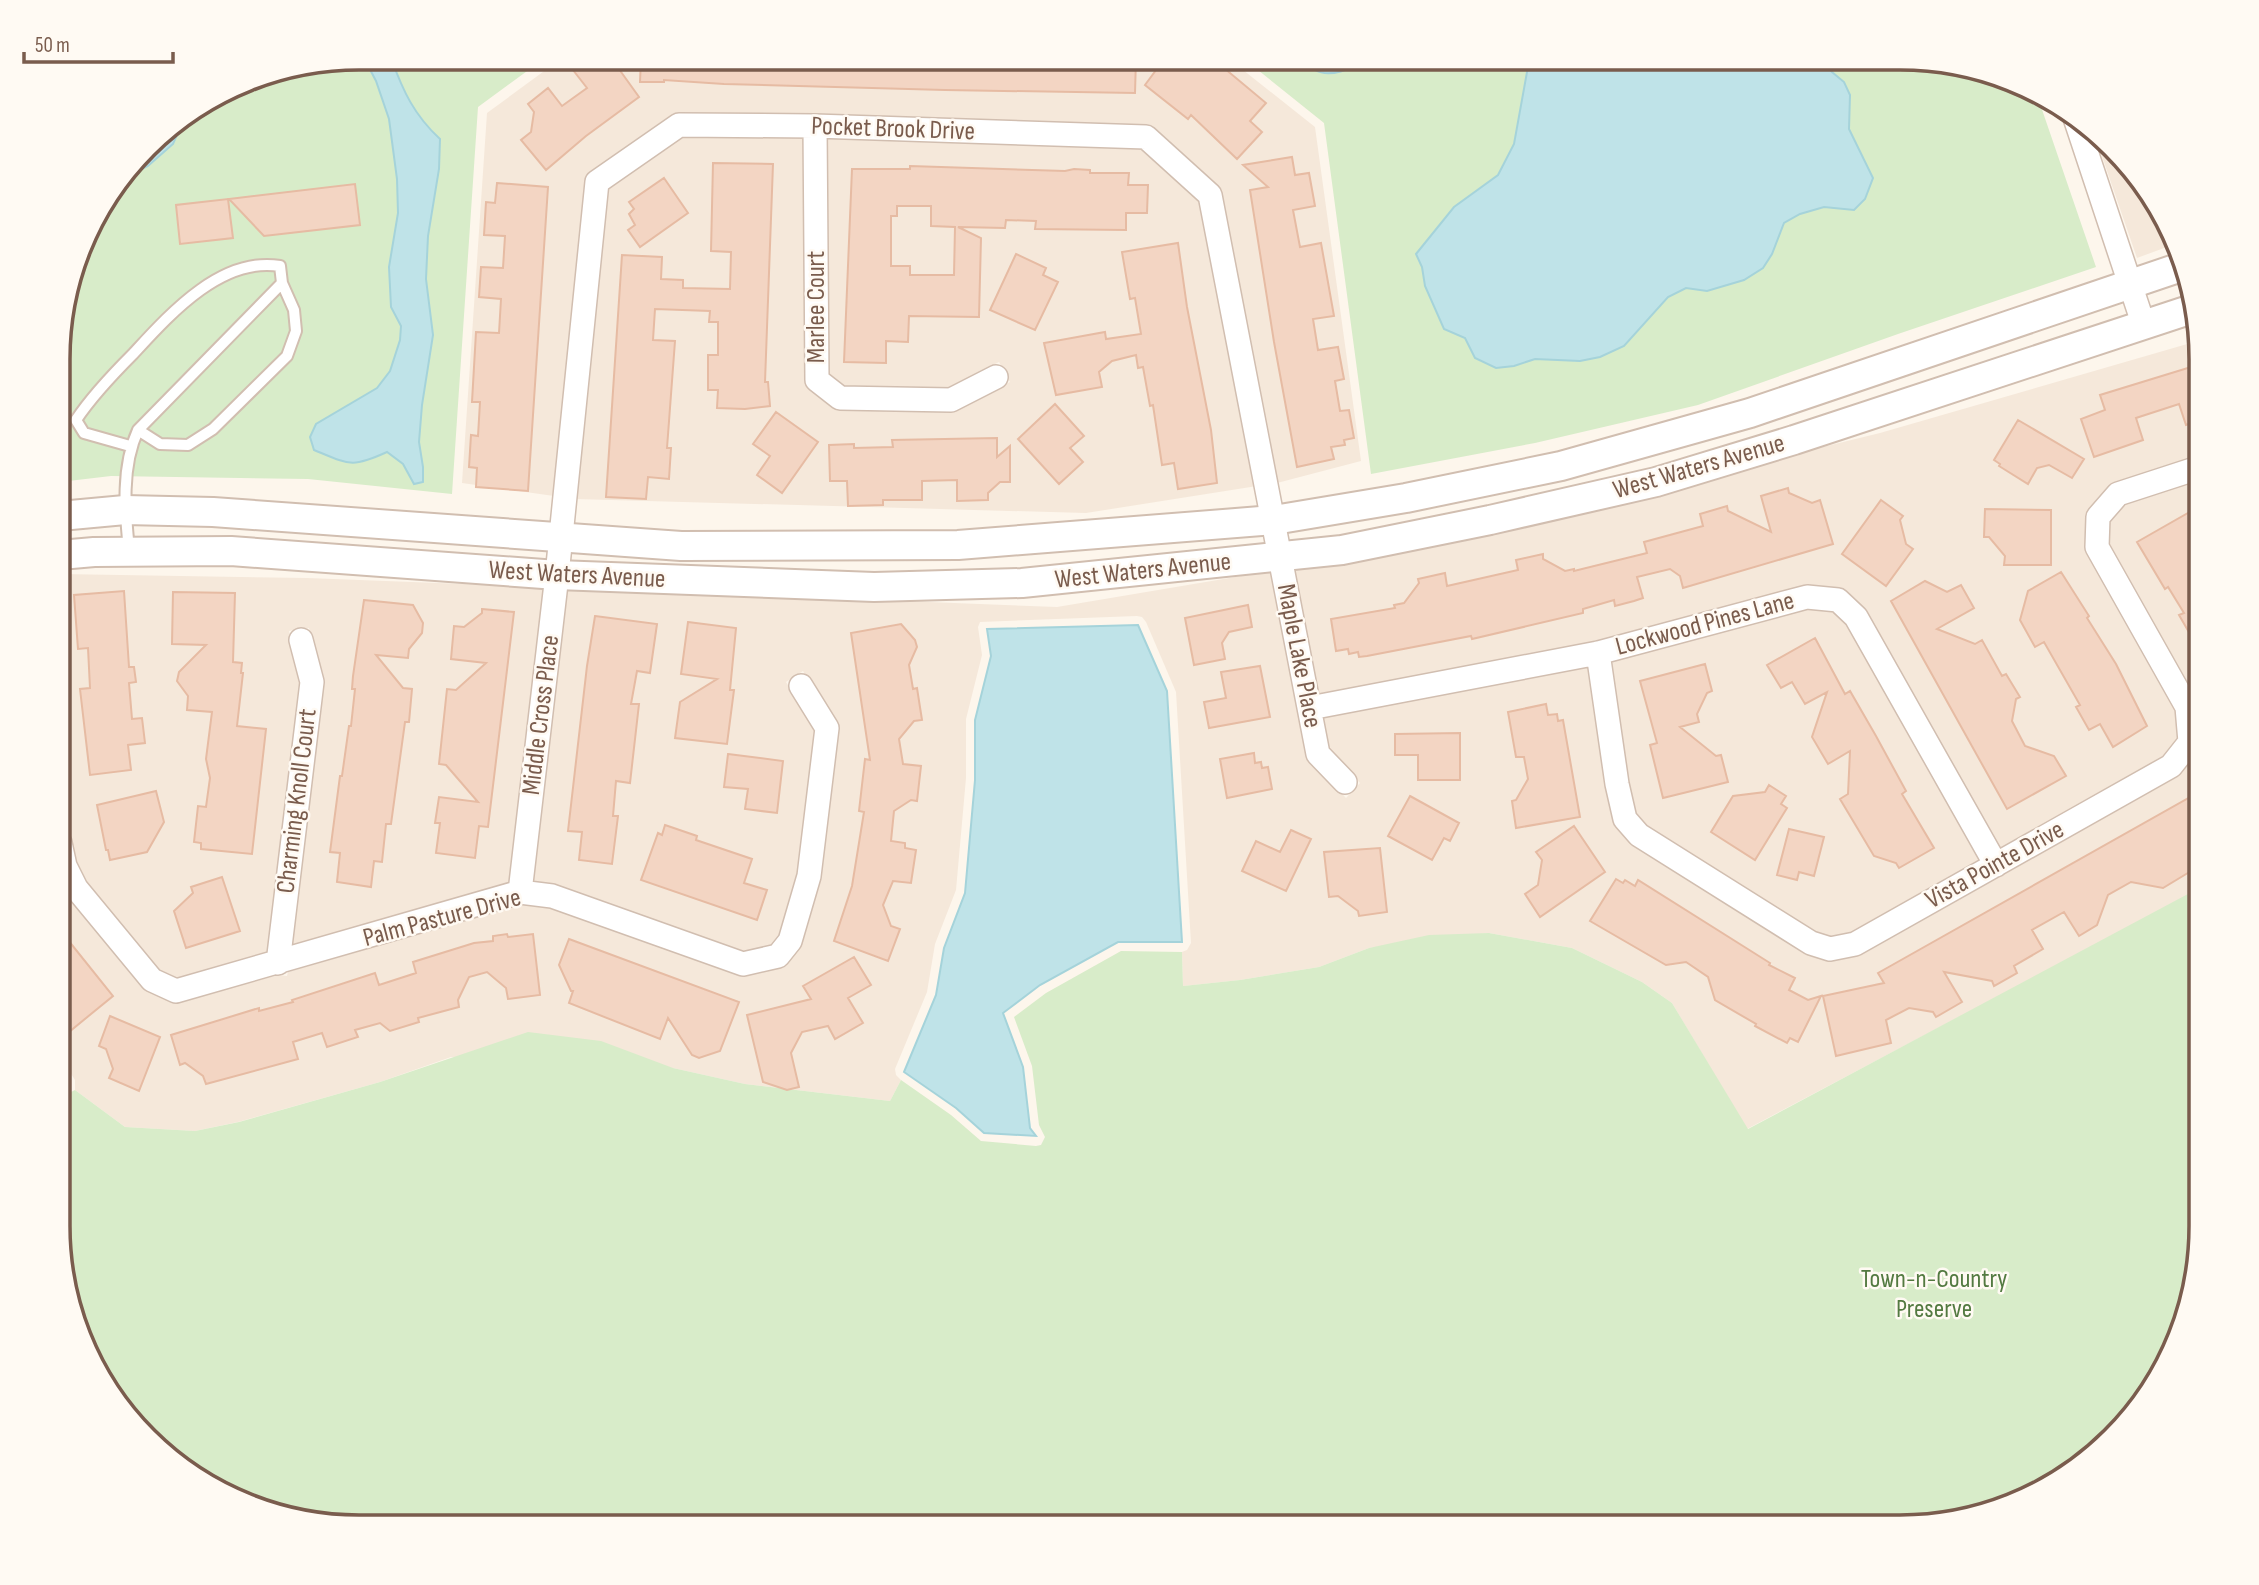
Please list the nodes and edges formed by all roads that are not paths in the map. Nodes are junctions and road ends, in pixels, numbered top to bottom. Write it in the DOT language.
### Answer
graph roads {
  1 [pos="815,126"];
  2 [pos="2080,133"];
  3 [pos="2175,269"];
  4 [pos="282,282"];
  5 [pos="2131,285"];
  6 [pos="2185,312"];
  7 [pos="2144,326"];
  8 [pos="996,377"];
  9 [pos="138,430"];
  10 [pos="130,446"];
  11 [pos="2189,471"];
  12 [pos="125,510"];
  13 [pos="70,515"];
  14 [pos="1274,520"];
  15 [pos="561,537"];
  16 [pos="129,552"];
  17 [pos="70,555"];
  18 [pos="1279,557"];
  19 [pos="557,575"];
  20 [pos="301,640"];
  21 [pos="1598,653"];
  22 [pos="801,686"];
  23 [pos="1310,708"];
  24 [pos="2189,730"];
  25 [pos="2189,743"];
  26 [pos="1345,782"];
  27 [pos="1996,865"];
  28 [pos="70,876"];
  29 [pos="520,892"];
  30 [pos="278,963"];
  1 -- 8 [label="street, Marlee Court"];
  1 -- 14 [label="street, Pocket Brook Drive"];
  1 -- 15 [label="street, Pocket Brook Drive"];
  2 -- 5 [label="street"];
  3 -- 5 [label="street, West Waters Avenue"];
  4 -- 9 [label="lane"];
  4 -- 9 [label="lane"];
  4 -- 10 [label="lane"];
  5 -- 7 [label="street"];
  5 -- 14 [label="street, West Waters Avenue"];
  6 -- 7 [label="street, West Waters Avenue"];
  7 -- 18 [label="street, West Waters Avenue"];
  9 -- 10 [label="lane"];
  10 -- 12 [label="lane"];
  11 -- 24 [label="street, Vista Pointe Drive"];
  12 -- 13 [label="street, West Waters Avenue"];
  12 -- 15 [label="street, West Waters Avenue"];
  12 -- 16 [label="lane"];
  14 -- 15 [label="street, West Waters Avenue"];
  14 -- 18 [label="street, Maple Lake Place"];
  15 -- 19 [label="street, Middle Cross Place"];
  16 -- 17 [label="street, West Waters Avenue"];
  16 -- 19 [label="street, West Waters Avenue"];
  18 -- 19 [label="street, West Waters Avenue"];
  18 -- 23 [label="street, Maple Lake Place"];
  19 -- 29 [label="street, Middle Cross Place"];
  20 -- 30 [label="street, Charming Knoll Court"];
  21 -- 23 [label="street, Lockwood Pines Lane"];
  21 -- 27 [label="street, Lockwood Pines Lane"];
  21 -- 27 [label="street, Vista Pointe Drive"];
  22 -- 29 [label="street, Palm Pasture Drive"];
  23 -- 26 [label="street, Maple Lake Place"];
  25 -- 27 [label="street, Vista Pointe Drive"];
  28 -- 30 [label="street, Palm Pasture Drive"];
  29 -- 30 [label="street, Palm Pasture Drive"];
}
